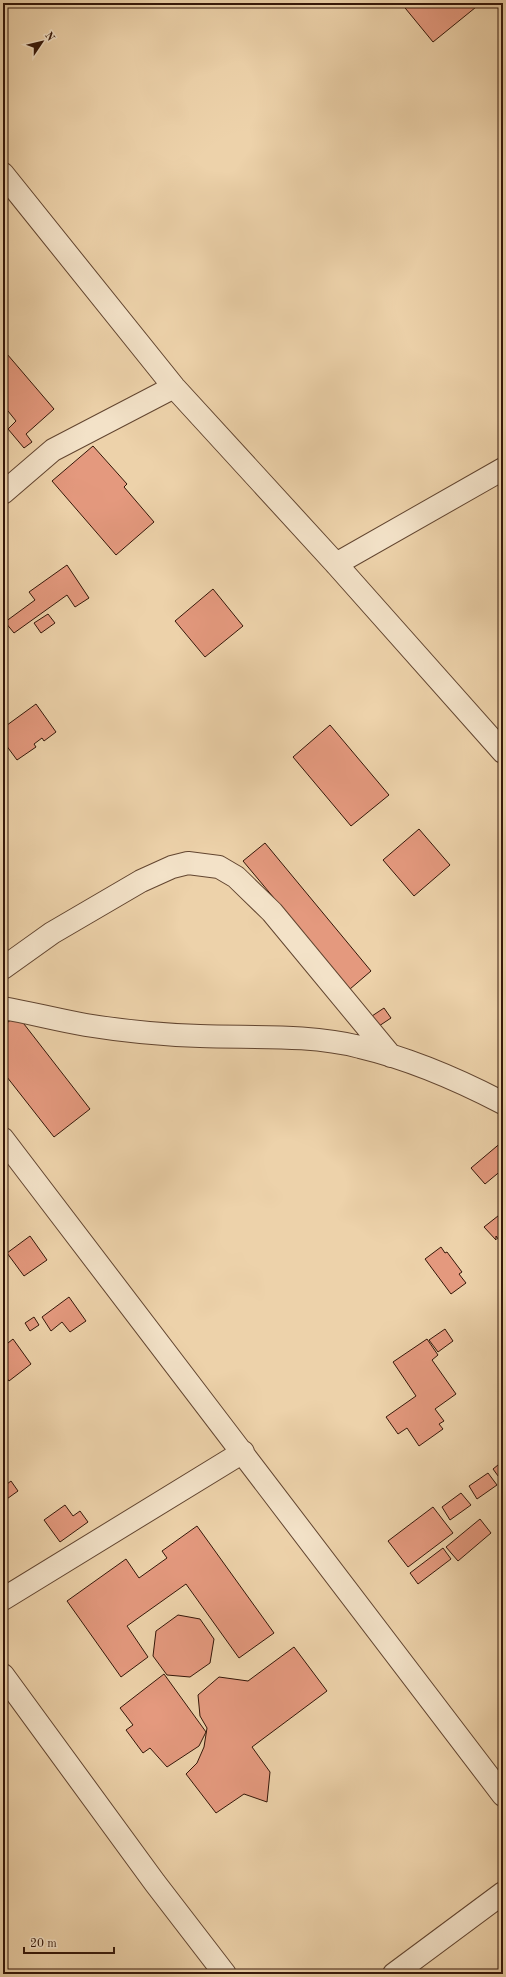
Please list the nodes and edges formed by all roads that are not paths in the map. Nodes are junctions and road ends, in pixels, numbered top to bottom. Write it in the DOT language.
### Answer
graph roads {
  1 [pos="3,174"];
  2 [pos="174,387"];
  3 [pos="503,469"];
  4 [pos="3,493"];
  5 [pos="336,564"];
  6 [pos="503,752"];
  7 [pos="3,968"];
  8 [pos="3,1008"];
  9 [pos="391,1056"];
  10 [pos="503,1103"];
  11 [pos="3,1139"];
  12 [pos="243,1452"];
  13 [pos="3,1600"];
  14 [pos="3,1675"];
  15 [pos="503,1794"];
  16 [pos="503,1892"];
  17 [pos="225,1974"];
  18 [pos="394,1974"];
  1 -- 2 [label="street"];
  2 -- 4 [label="street"];
  2 -- 5 [label="street"];
  3 -- 5 [label="street"];
  5 -- 6 [label="street"];
  7 -- 9 [label="street"];
  8 -- 9 [label="street"];
  9 -- 10 [label="street"];
  11 -- 12 [label="street"];
  12 -- 13 [label="street"];
  12 -- 15 [label="street"];
  14 -- 17 [label="street"];
  16 -- 18 [label="street"];
}
